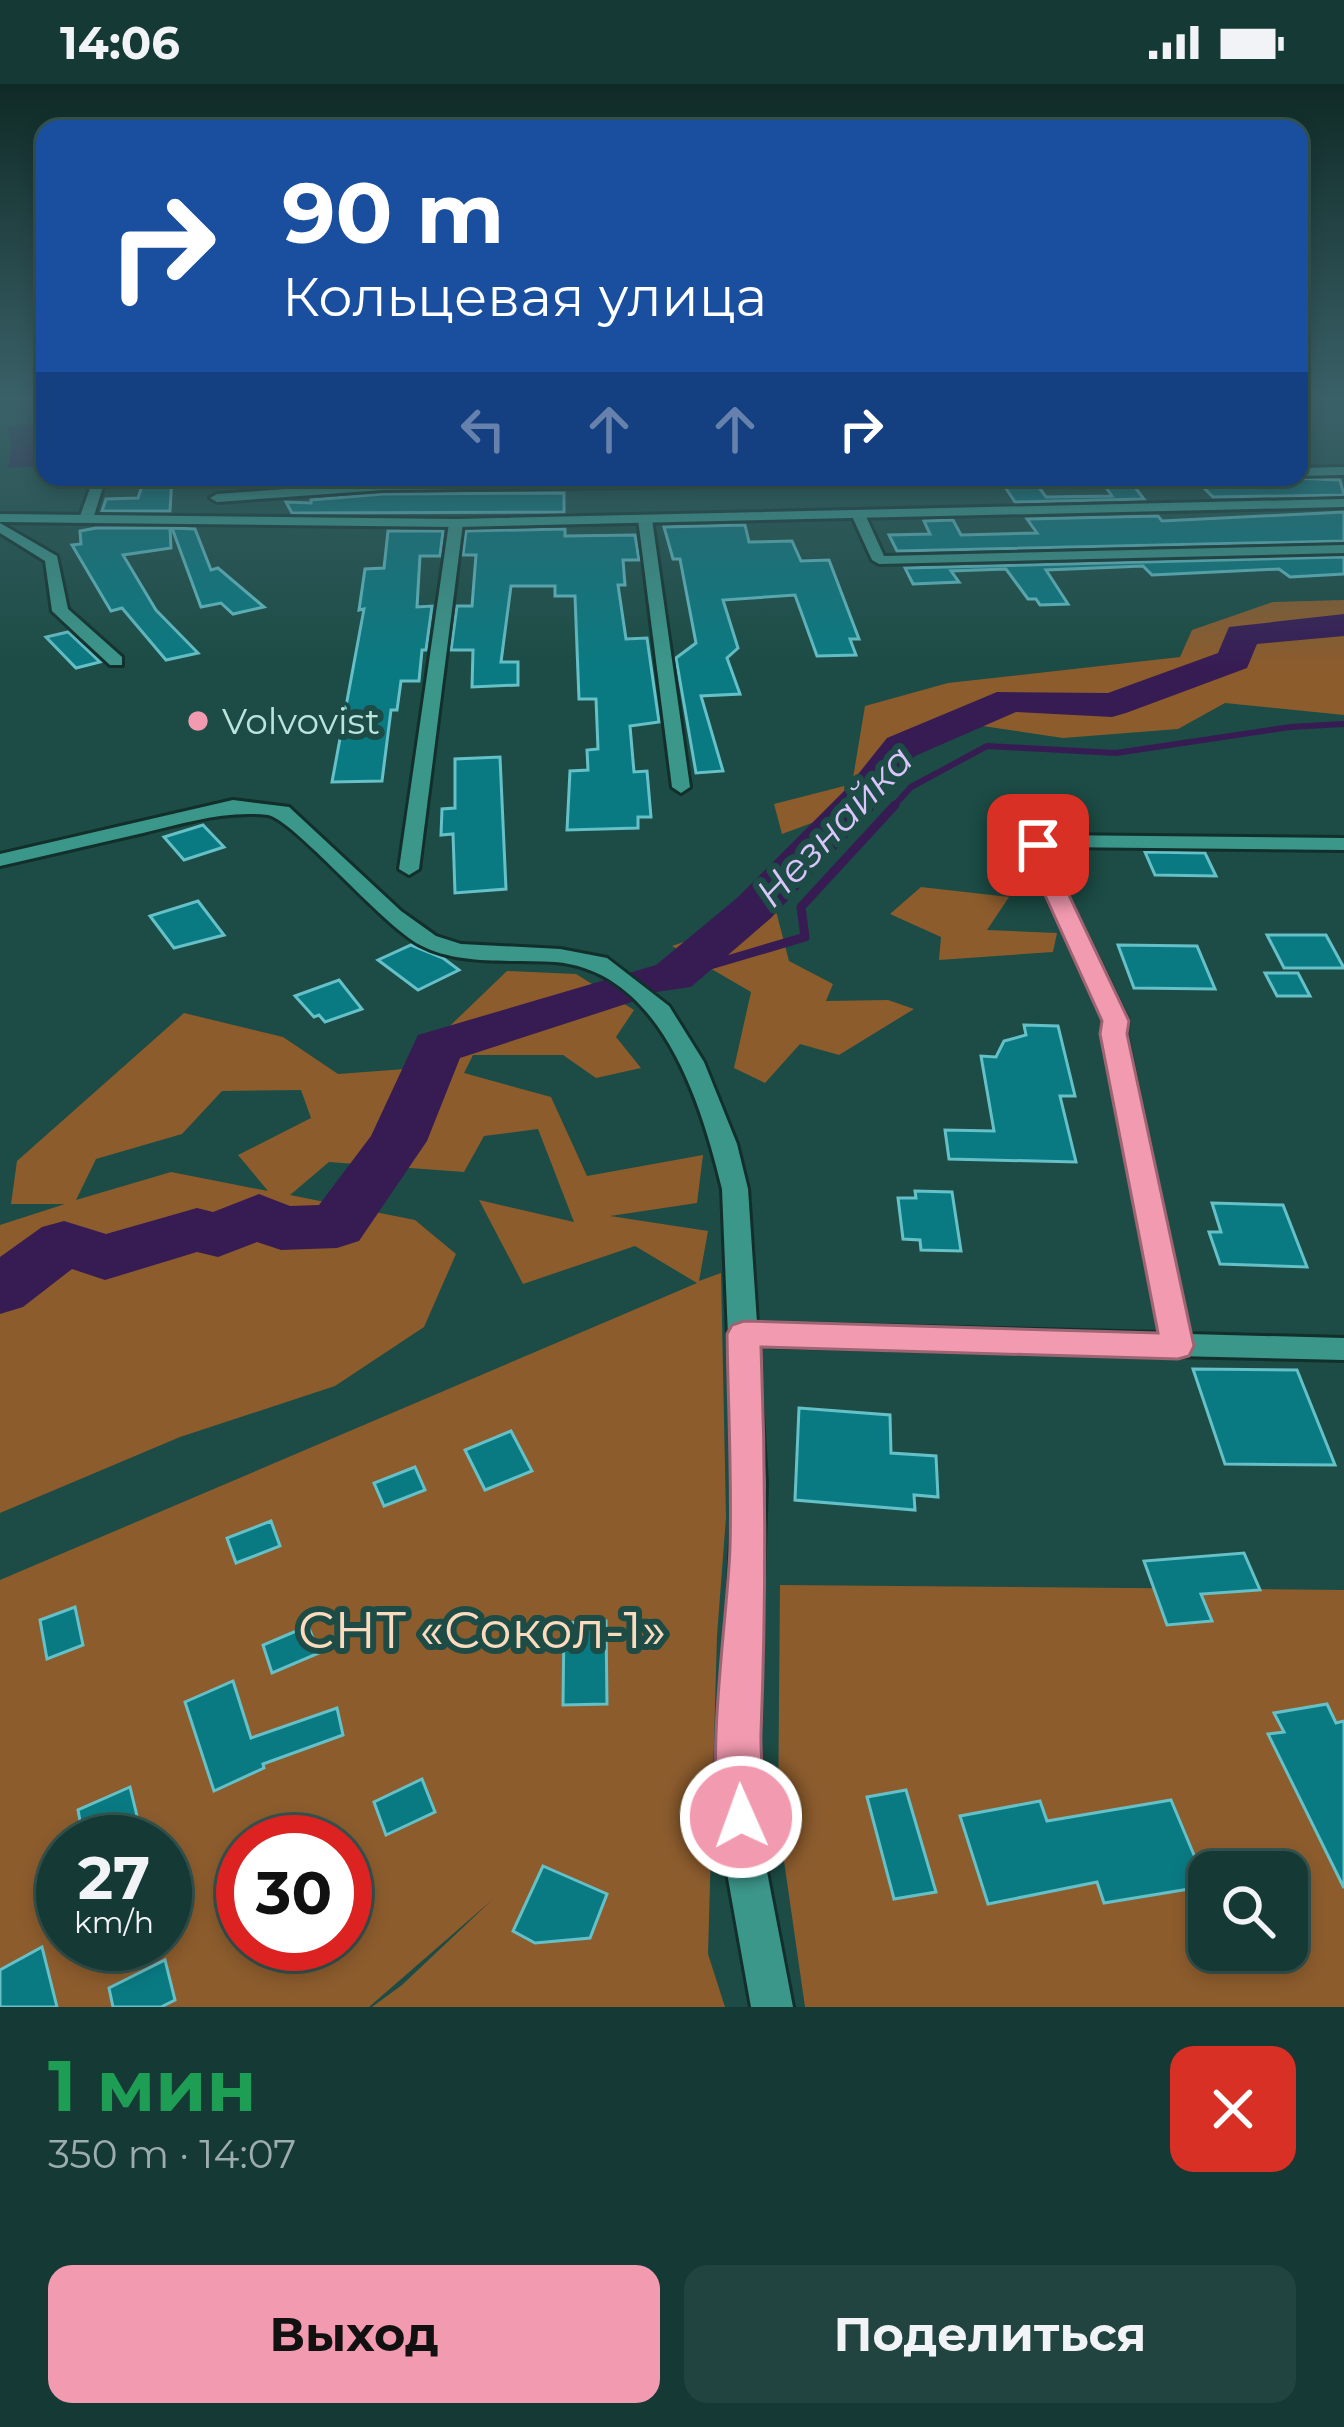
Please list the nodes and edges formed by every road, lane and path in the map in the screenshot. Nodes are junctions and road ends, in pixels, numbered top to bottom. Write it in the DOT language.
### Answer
graph roads {
  1 [pos="97,487"];
  2 [pos="218,487"];
  3 [pos="373,487"];
  4 [pos="217,498"];
  5 [pos="1344,503"];
  6 [pos="0,518"];
  7 [pos="86,519"];
  8 [pos="860,520"];
  9 [pos="206,521"];
  10 [pos="645,522"];
  11 [pos="455,526"];
  12 [pos="0,527"];
  13 [pos="1344,549"];
  14 [pos="116,661"];
  15 [pos="680,788"];
  16 [pos="1344,844"];
  17 [pos="0,860"];
  18 [pos="409,869"];
  19 [pos="744,1334"];
  20 [pos="1178,1346"];
  21 [pos="1344,1349"];
  22 [pos="772,2007"];
  1 -- 7 [label="street"];
  2 -- 4 [label="street"];
  3 -- 4 [label="street"];
  4 -- 9 [label="street"];
  5 -- 8 [label="street"];
  6 -- 7 [label="street"];
  7 -- 9 [label="street"];
  8 -- 10 [label="street"];
  8 -- 13 [label="street"];
  9 -- 11 [label="street"];
  10 -- 11 [label="street"];
  10 -- 15 [label="street"];
  11 -- 18 [label="street"];
  12 -- 14 [label="street"];
  16 -- 20 [label="street"];
  17 -- 19 [label="street"];
  19 -- 20 [label="street"];
  19 -- 22 [label="street"];
  20 -- 21 [label="street"];
}
